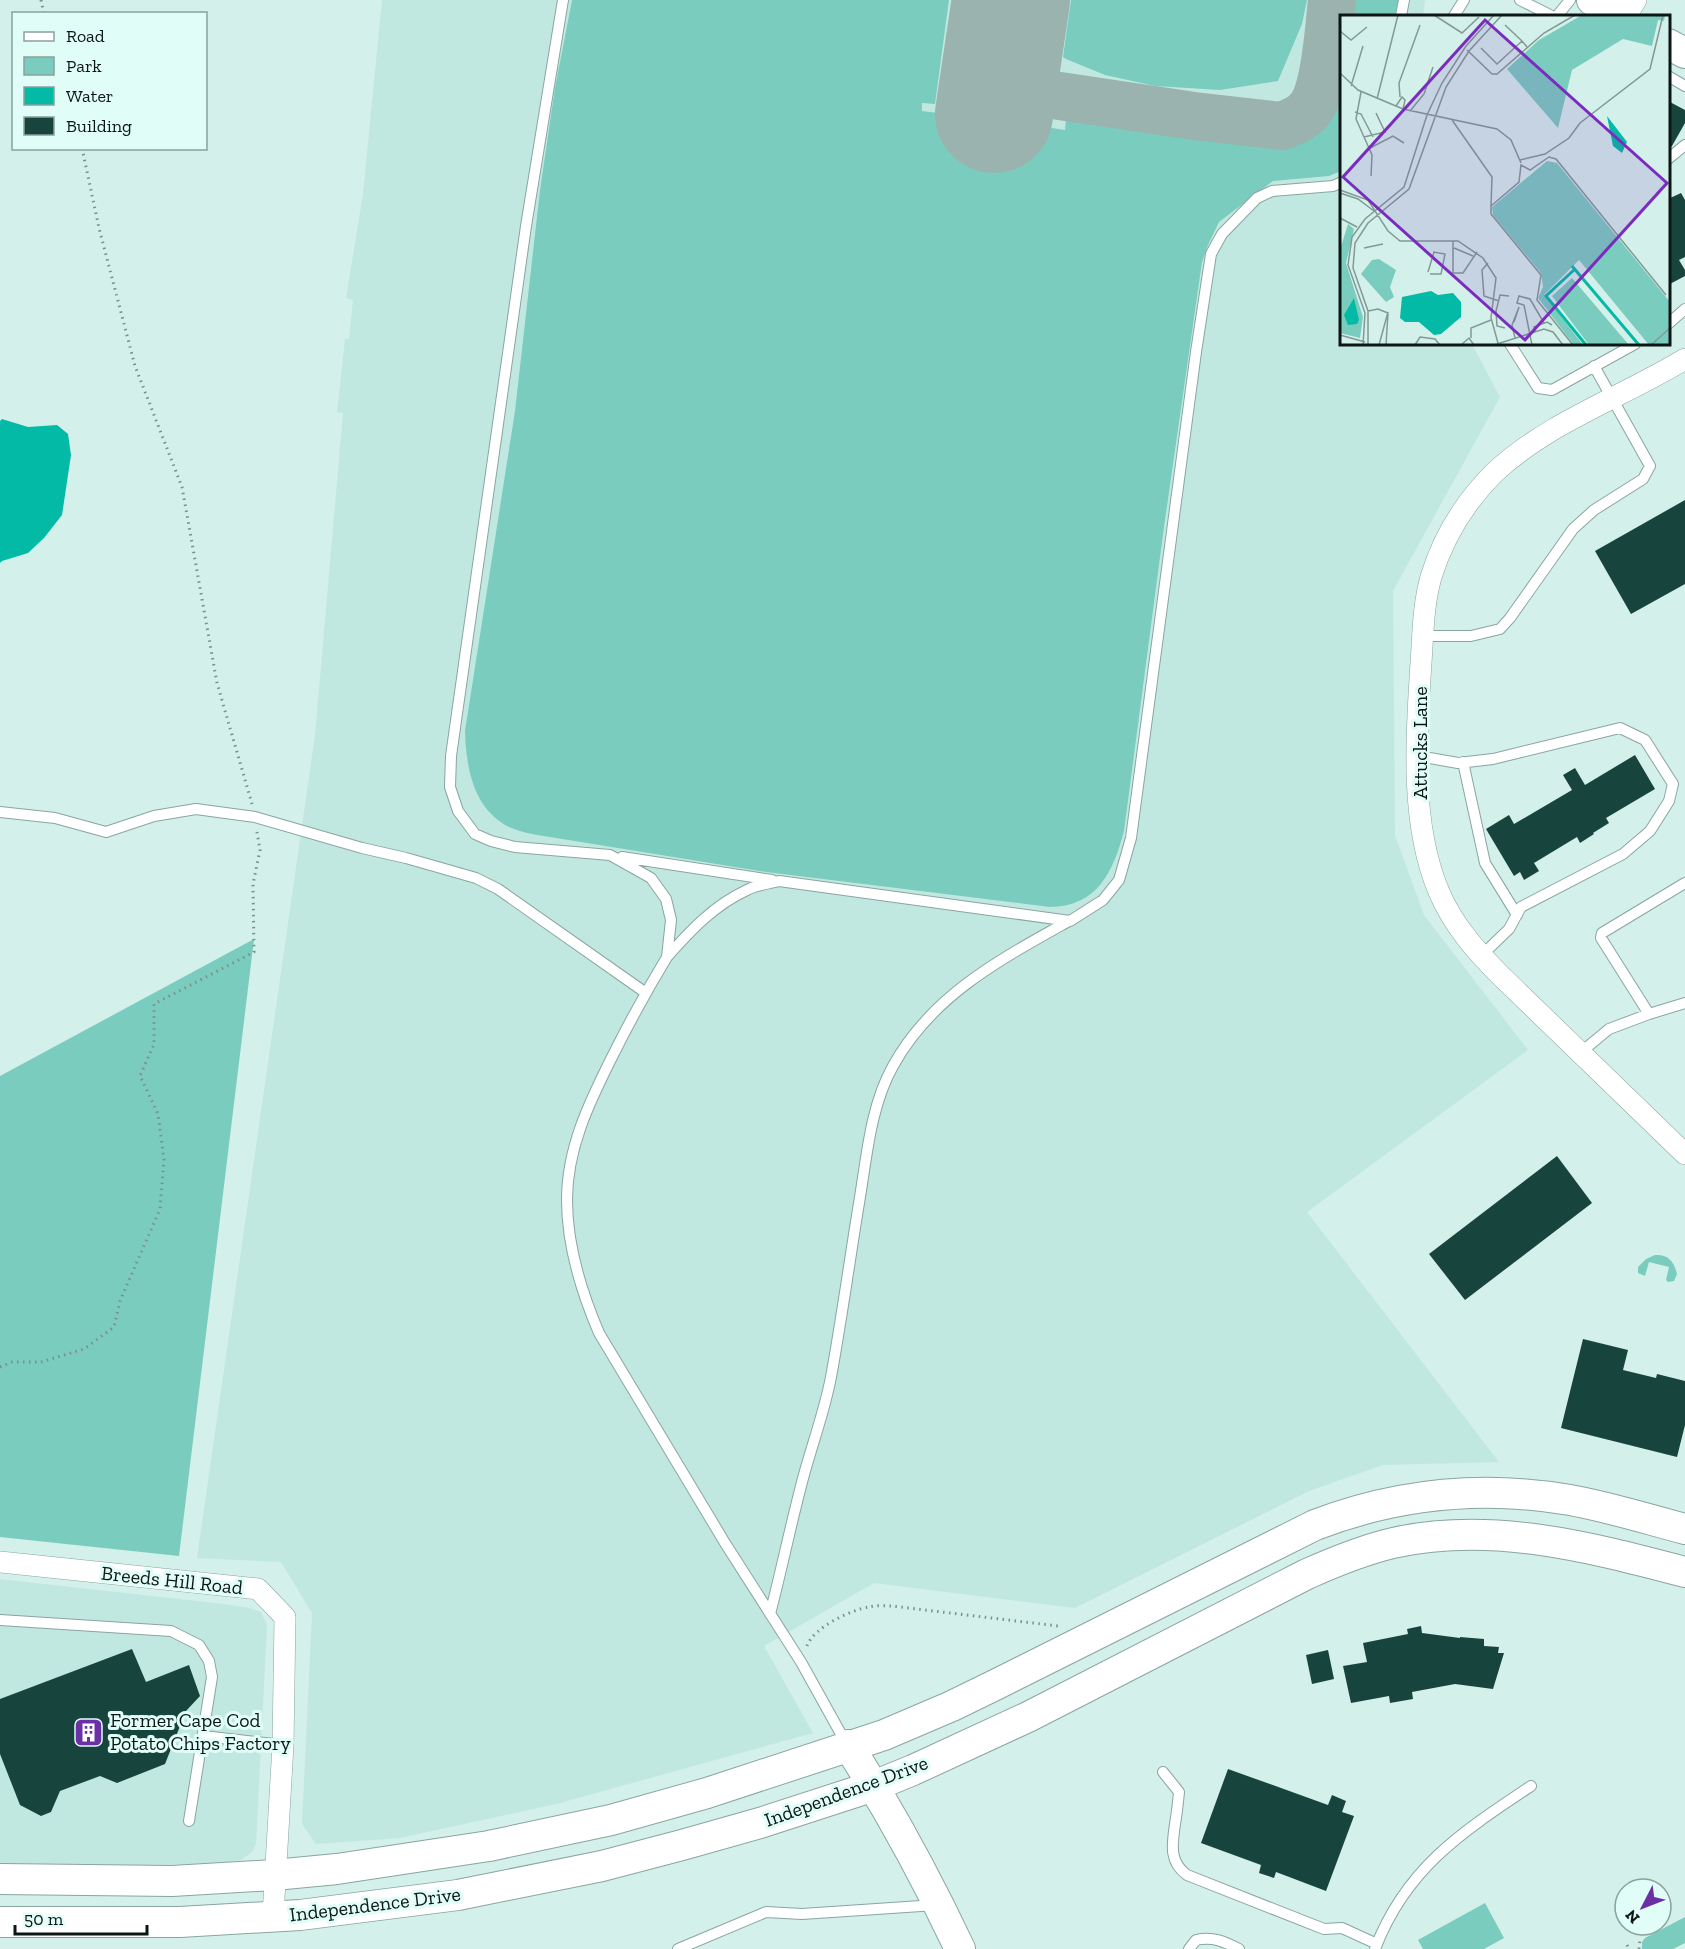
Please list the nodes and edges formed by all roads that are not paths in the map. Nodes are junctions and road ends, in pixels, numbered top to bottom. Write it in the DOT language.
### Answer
graph roads {
  1 [pos="563,0"];
  2 [pos="1404,0"];
  3 [pos="1464,0"];
  4 [pos="1520,0"];
  5 [pos="1570,0"];
  6 [pos="1592,0"];
  7 [pos="1636,0"];
  8 [pos="1401,15"];
  9 [pos="1455,15"];
  10 [pos="1550,15"];
  11 [pos="1558,15"];
  12 [pos="1619,15"];
  13 [pos="1627,15"];
  14 [pos="1670,45"];
  15 [pos="1685,53"];
  16 [pos="1670,77"];
  17 [pos="1685,86"];
  18 [pos="1685,145"];
  19 [pos="1670,157"];
  20 [pos="1340,182"];
  21 [pos="1685,309"];
  22 [pos="1670,322"];
  23 [pos="1511,345"];
  24 [pos="1633,345"];
  25 [pos="1685,359"];
  26 [pos="1594,366"];
  27 [pos="1611,399"];
  28 [pos="1422,636"];
  29 [pos="1418,756"];
  30 [pos="1463,762"];
  31 [pos="0,812"];
  32 [pos="610,855"];
  33 [pos="779,881"];
  34 [pos="1685,883"];
  35 [pos="1517,915"];
  36 [pos="1070,921"];
  37 [pos="1481,956"];
  38 [pos="667,957"];
  39 [pos="646,993"];
  40 [pos="1685,1003"];
  41 [pos="1649,1014"];
  42 [pos="1580,1053"];
  43 [pos="1685,1154"];
  44 [pos="1685,1529"];
  45 [pos="0,1562"];
  46 [pos="1685,1572"];
  47 [pos="770,1614"];
  48 [pos="0,1620"];
  49 [pos="203,1736"];
  50 [pos="283,1744"];
  51 [pos="848,1745"];
  52 [pos="1163,1772"];
  53 [pos="874,1786"];
  54 [pos="1531,1786"];
  55 [pos="189,1821"];
  56 [pos="274,1875"];
  57 [pos="0,1879"];
  58 [pos="939,1905"];
  59 [pos="273,1917"];
  60 [pos="0,1922"];
  61 [pos="1376,1946"];
  62 [pos="678,1949"];
  63 [pos="960,1949"];
  64 [pos="1189,1949"];
  65 [pos="1239,1949"];
  1 -- 32 [label="lane"];
  2 -- 8 [label="lane"];
  3 -- 9 [label="lane"];
  4 -- 10 [label="lane"];
  5 -- 11 [label="lane"];
  6 -- 12 [label="street"];
  7 -- 13 [label="street"];
  14 -- 15 [label="street"];
  16 -- 17 [label="lane"];
  18 -- 19 [label="lane"];
  20 -- 36 [label="lane"];
  21 -- 22 [label="lane"];
  23 -- 26 [label="lane"];
  24 -- 26 [label="lane"];
  25 -- 27 [label="street, Attucks Lane"];
  26 -- 27 [label="lane"];
  27 -- 28 [label="street, Attucks Lane"];
  27 -- 28 [label="lane"];
  28 -- 29 [label="street, Attucks Lane"];
  29 -- 30 [label="lane"];
  29 -- 37 [label="street, Attucks Lane"];
  30 -- 35 [label="lane"];
  30 -- 35 [label="lane"];
  31 -- 39 [label="lane"];
  32 -- 33 [label="lane"];
  32 -- 38 [label="lane"];
  33 -- 36 [label="lane"];
  33 -- 38 [label="lane"];
  34 -- 41 [label="lane"];
  35 -- 37 [label="lane"];
  36 -- 47 [label="lane"];
  37 -- 42 [label="street, Attucks Lane"];
  38 -- 39 [label="lane"];
  39 -- 47 [label="lane"];
  40 -- 41 [label="lane"];
  41 -- 42 [label="lane"];
  42 -- 43 [label="street, Attucks Lane"];
  44 -- 51 [label="street, Independence Drive"];
  45 -- 50 [label="street, Breeds Hill Road"];
  46 -- 53 [label="street, Independence Drive"];
  47 -- 51 [label="lane"];
  48 -- 49 [label="lane"];
  49 -- 50 [label="lane"];
  49 -- 55 [label="lane"];
  50 -- 56 [label="street, Breeds Hill Road"];
  51 -- 53 [label="street"];
  51 -- 56 [label="street, Independence Drive"];
  52 -- 61 [label="lane"];
  53 -- 58 [label="street"];
  53 -- 59 [label="street, Independence Drive"];
  54 -- 61 [label="lane"];
  56 -- 57 [label="street, Independence Drive"];
  56 -- 59 [label="street, Breeds Hill Road"];
  58 -- 62 [label="lane"];
  58 -- 63 [label="street"];
  59 -- 60 [label="street, Independence Drive"];
  64 -- 65 [label="lane"];
}
